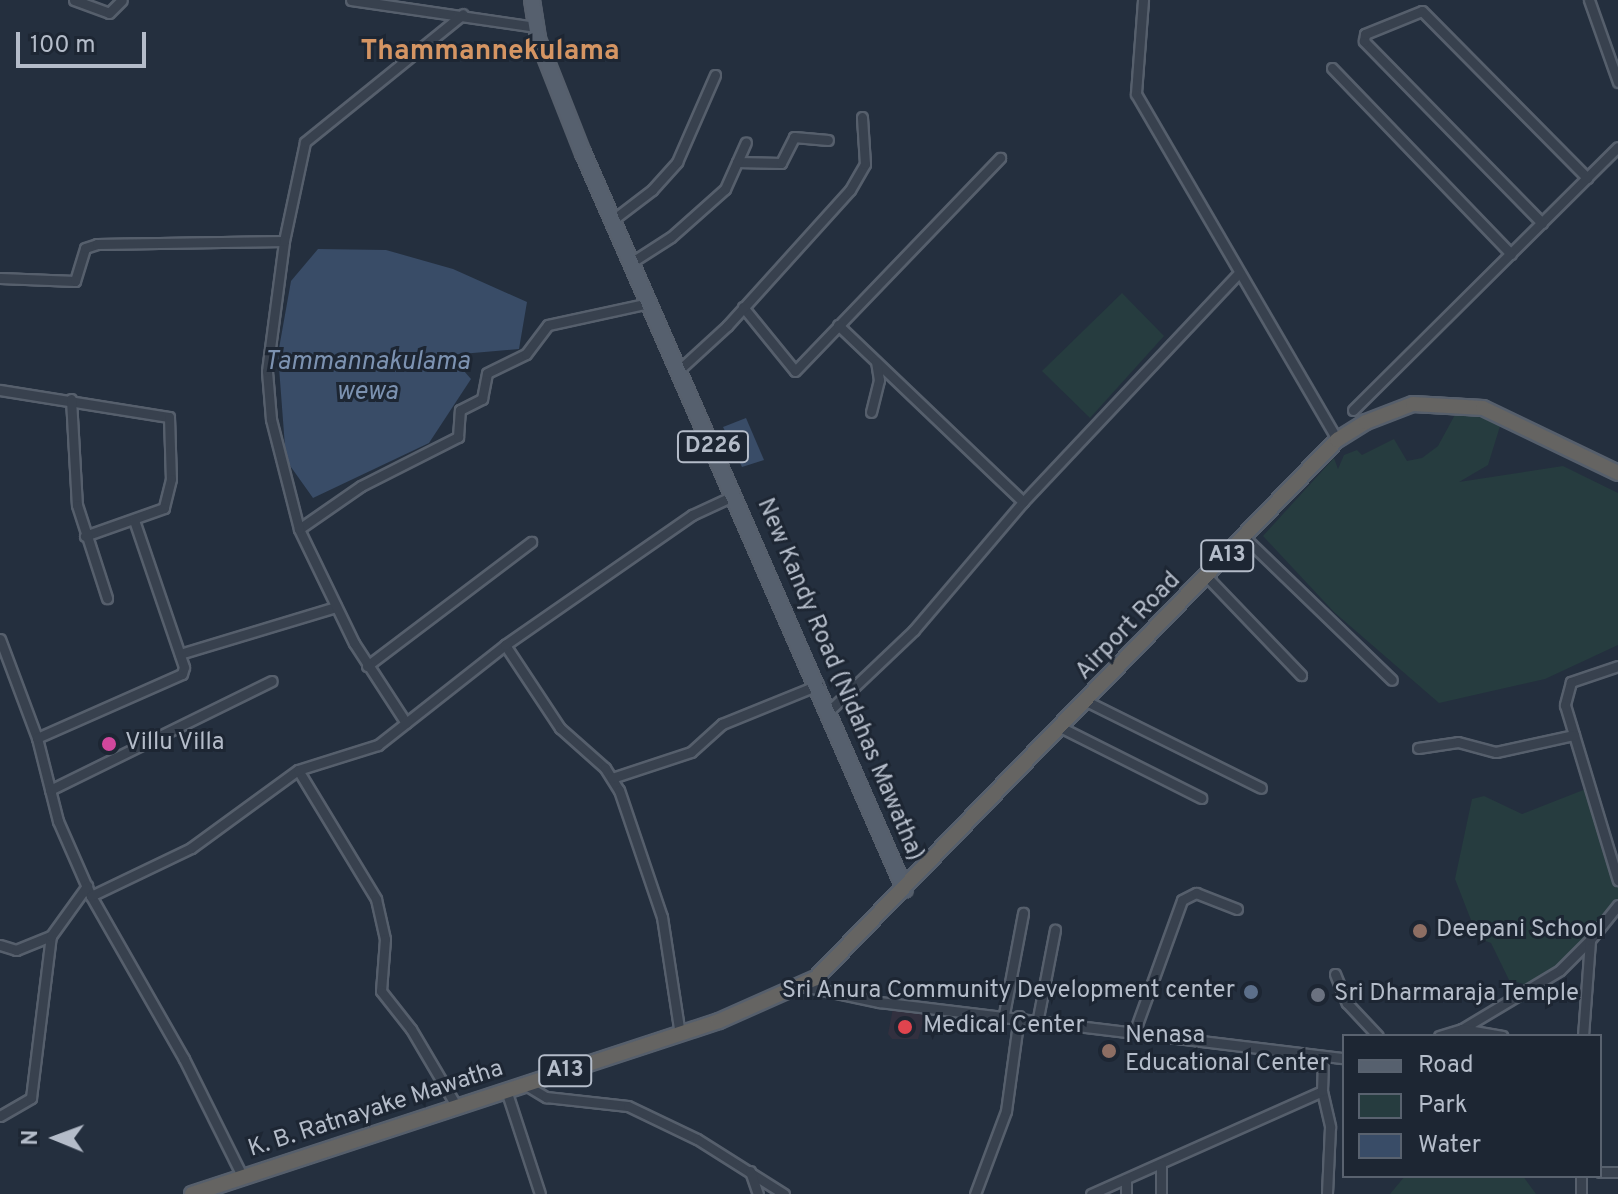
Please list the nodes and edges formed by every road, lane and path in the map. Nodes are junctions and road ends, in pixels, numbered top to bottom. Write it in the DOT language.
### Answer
graph roads {
  1 [pos="74,0"];
  2 [pos="122,0"];
  3 [pos="351,0"];
  4 [pos="532,0"];
  5 [pos="1143,0"];
  6 [pos="1589,0"];
  7 [pos="463,14"];
  8 [pos="535,27"];
  9 [pos="1332,68"];
  10 [pos="715,75"];
  11 [pos="1618,82"];
  12 [pos="862,117"];
  13 [pos="828,140"];
  14 [pos="746,142"];
  15 [pos="1618,147"];
  16 [pos="1000,158"];
  17 [pos="737,162"];
  18 [pos="1587,178"];
  19 [pos="614,219"];
  20 [pos="1542,223"];
  21 [pos="284,241"];
  22 [pos="1511,254"];
  23 [pos="632,262"];
  24 [pos="1239,273"];
  25 [pos="0,278"];
  26 [pos="649,303"];
  27 [pos="743,307"];
  28 [pos="838,325"];
  29 [pos="876,362"];
  30 [pos="679,370"];
  31 [pos="0,390"];
  32 [pos="71,399"];
  33 [pos="1353,410"];
  34 [pos="871,412"];
  35 [pos="1337,440"];
  36 [pos="1618,473"];
  37 [pos="735,495"];
  38 [pos="1023,502"];
  39 [pos="134,520"];
  40 [pos="299,529"];
  41 [pos="85,536"];
  42 [pos="1245,538"];
  43 [pos="531,542"];
  44 [pos="1207,577"];
  45 [pos="107,598"];
  46 [pos="336,607"];
  47 [pos="0,639"];
  48 [pos="505,645"];
  49 [pos="180,654"];
  50 [pos="367,666"];
  51 [pos="1618,666"];
  52 [pos="1301,675"];
  53 [pos="1392,680"];
  54 [pos="272,681"];
  55 [pos="818,685"];
  56 [pos="1088,702"];
  57 [pos="829,711"];
  58 [pos="406,723"];
  59 [pos="1062,728"];
  60 [pos="1574,735"];
  61 [pos="37,738"];
  62 [pos="1418,748"];
  63 [pos="298,770"];
  64 [pos="612,778"];
  65 [pos="1261,788"];
  66 [pos="50,790"];
  67 [pos="1201,798"];
  68 [pos="1618,880"];
  69 [pos="905,890"];
  70 [pos="89,891"];
  71 [pos="1618,905"];
  72 [pos="1237,909"];
  73 [pos="1023,913"];
  74 [pos="1055,930"];
  75 [pos="51,936"];
  76 [pos="1590,940"];
  77 [pos="0,945"];
  78 [pos="1335,974"];
  79 [pos="803,986"];
  80 [pos="1004,1014"];
  81 [pos="1019,1016"];
  82 [pos="1038,1018"];
  83 [pos="1462,1029"];
  84 [pos="1135,1030"];
  85 [pos="1376,1034"];
  86 [pos="1446,1034"];
  87 [pos="1491,1034"];
  88 [pos="1583,1034"];
  89 [pos="680,1035"];
  90 [pos="1323,1058"];
  91 [pos="1342,1058"];
  92 [pos="524,1084"];
  93 [pos="506,1090"];
  94 [pos="1322,1091"];
  95 [pos="457,1107"];
  96 [pos="0,1116"];
  97 [pos="1161,1164"];
  98 [pos="750,1171"];
  99 [pos="242,1176"];
  100 [pos="1126,1179"];
  101 [pos="192,1194"];
  102 [pos="540,1194"];
  103 [pos="758,1194"];
  104 [pos="784,1194"];
  105 [pos="975,1194"];
  106 [pos="1091,1194"];
  107 [pos="1126,1194"];
  108 [pos="1161,1194"];
  109 [pos="1327,1194"];
  1 -- 2 [label="street"];
  3 -- 7 [label="street"];
  4 -- 8 [label="main road, New Kandy Road (Nidahas Mawatha) / D226"];
  5 -- 24 [label="street"];
  6 -- 11 [label="street"];
  7 -- 8 [label="street"];
  7 -- 21 [label="street"];
  8 -- 19 [label="main road, New Kandy Road (Nidahas Mawatha) / D226"];
  9 -- 22 [label="street"];
  10 -- 19 [label="street"];
  12 -- 27 [label="street"];
  13 -- 17 [label="street"];
  14 -- 17 [label="street"];
  15 -- 18 [label="street"];
  16 -- 28 [label="street"];
  17 -- 23 [label="street"];
  18 -- 20 [label="street"];
  18 -- 20 [label="street"];
  19 -- 23 [label="main road, New Kandy Road (Nidahas Mawatha) / D226"];
  20 -- 22 [label="street"];
  21 -- 25 [label="street"];
  21 -- 40 [label="street"];
  22 -- 33 [label="street"];
  23 -- 26 [label="main road, New Kandy Road (Nidahas Mawatha) / D226"];
  24 -- 35 [label="street"];
  24 -- 38 [label="street"];
  26 -- 30 [label="main road, New Kandy Road (Nidahas Mawatha) / D226"];
  26 -- 40 [label="street"];
  27 -- 28 [label="street"];
  27 -- 30 [label="street"];
  28 -- 29 [label="street"];
  29 -- 34 [label="street"];
  29 -- 38 [label="street"];
  30 -- 37 [label="main road, New Kandy Road (Nidahas Mawatha) / D226"];
  31 -- 32 [label="street"];
  32 -- 39 [label="street"];
  32 -- 41 [label="street"];
  35 -- 36 [label="highway, Airport Road / A13"];
  35 -- 42 [label="highway, Airport Road / A13"];
  37 -- 48 [label="street"];
  37 -- 55 [label="main road, New Kandy Road (Nidahas Mawatha) / D226"];
  38 -- 57 [label="street"];
  39 -- 41 [label="street"];
  39 -- 49 [label="street"];
  40 -- 46 [label="street"];
  41 -- 45 [label="street"];
  42 -- 44 [label="highway, Airport Road / A13"];
  42 -- 53 [label="street"];
  43 -- 50 [label="street"];
  44 -- 52 [label="street"];
  44 -- 56 [label="highway, Airport Road / A13"];
  46 -- 49 [label="street"];
  46 -- 50 [label="street"];
  47 -- 61 [label="street"];
  48 -- 58 [label="street"];
  48 -- 64 [label="street"];
  49 -- 61 [label="street"];
  50 -- 58 [label="street"];
  51 -- 60 [label="street"];
  54 -- 66 [label="street"];
  55 -- 57 [label="main road, New Kandy Road (Nidahas Mawatha) / D226"];
  55 -- 64 [label="street"];
  56 -- 59 [label="highway, Airport Road / A13"];
  56 -- 65 [label="street"];
  57 -- 69 [label="main road, New Kandy Road (Nidahas Mawatha) / D226"];
  58 -- 63 [label="street"];
  59 -- 67 [label="street"];
  59 -- 69 [label="highway, Airport Road / A13"];
  60 -- 62 [label="street"];
  60 -- 68 [label="street"];
  61 -- 66 [label="street"];
  63 -- 70 [label="street"];
  63 -- 95 [label="street"];
  64 -- 89 [label="street"];
  66 -- 70 [label="street"];
  69 -- 79 [label="highway, K. B. Ratnayake Mawatha / A13"];
  70 -- 75 [label="street"];
  70 -- 99 [label="street"];
  71 -- 76 [label="street"];
  72 -- 84 [label="street"];
  73 -- 80 [label="street"];
  74 -- 82 [label="street"];
  75 -- 77 [label="street"];
  75 -- 96 [label="street"];
  76 -- 83 [label="street"];
  76 -- 88 [label="street"];
  78 -- 85 [label="street"];
  79 -- 80 [label="street"];
  79 -- 89 [label="highway, K. B. Ratnayake Mawatha / A13"];
  80 -- 81 [label="street"];
  81 -- 82 [label="street"];
  81 -- 105 [label="street"];
  82 -- 84 [label="street"];
  83 -- 86 [label="street"];
  83 -- 87 [label="street"];
  84 -- 90 [label="street"];
  89 -- 92 [label="highway, K. B. Ratnayake Mawatha / A13"];
  90 -- 91 [label="street"];
  90 -- 94 [label="street"];
  92 -- 93 [label="highway, K. B. Ratnayake Mawatha / A13"];
  92 -- 98 [label="street"];
  93 -- 95 [label="highway, K. B. Ratnayake Mawatha / A13"];
  93 -- 102 [label="street"];
  94 -- 97 [label="street"];
  94 -- 109 [label="street"];
  95 -- 99 [label="highway, K. B. Ratnayake Mawatha / A13"];
  97 -- 100 [label="street"];
  97 -- 108 [label="street"];
  98 -- 103 [label="street"];
  98 -- 104 [label="street"];
  99 -- 101 [label="highway, K. B. Ratnayake Mawatha / A13"];
  100 -- 106 [label="street"];
  100 -- 107 [label="street"];
}
